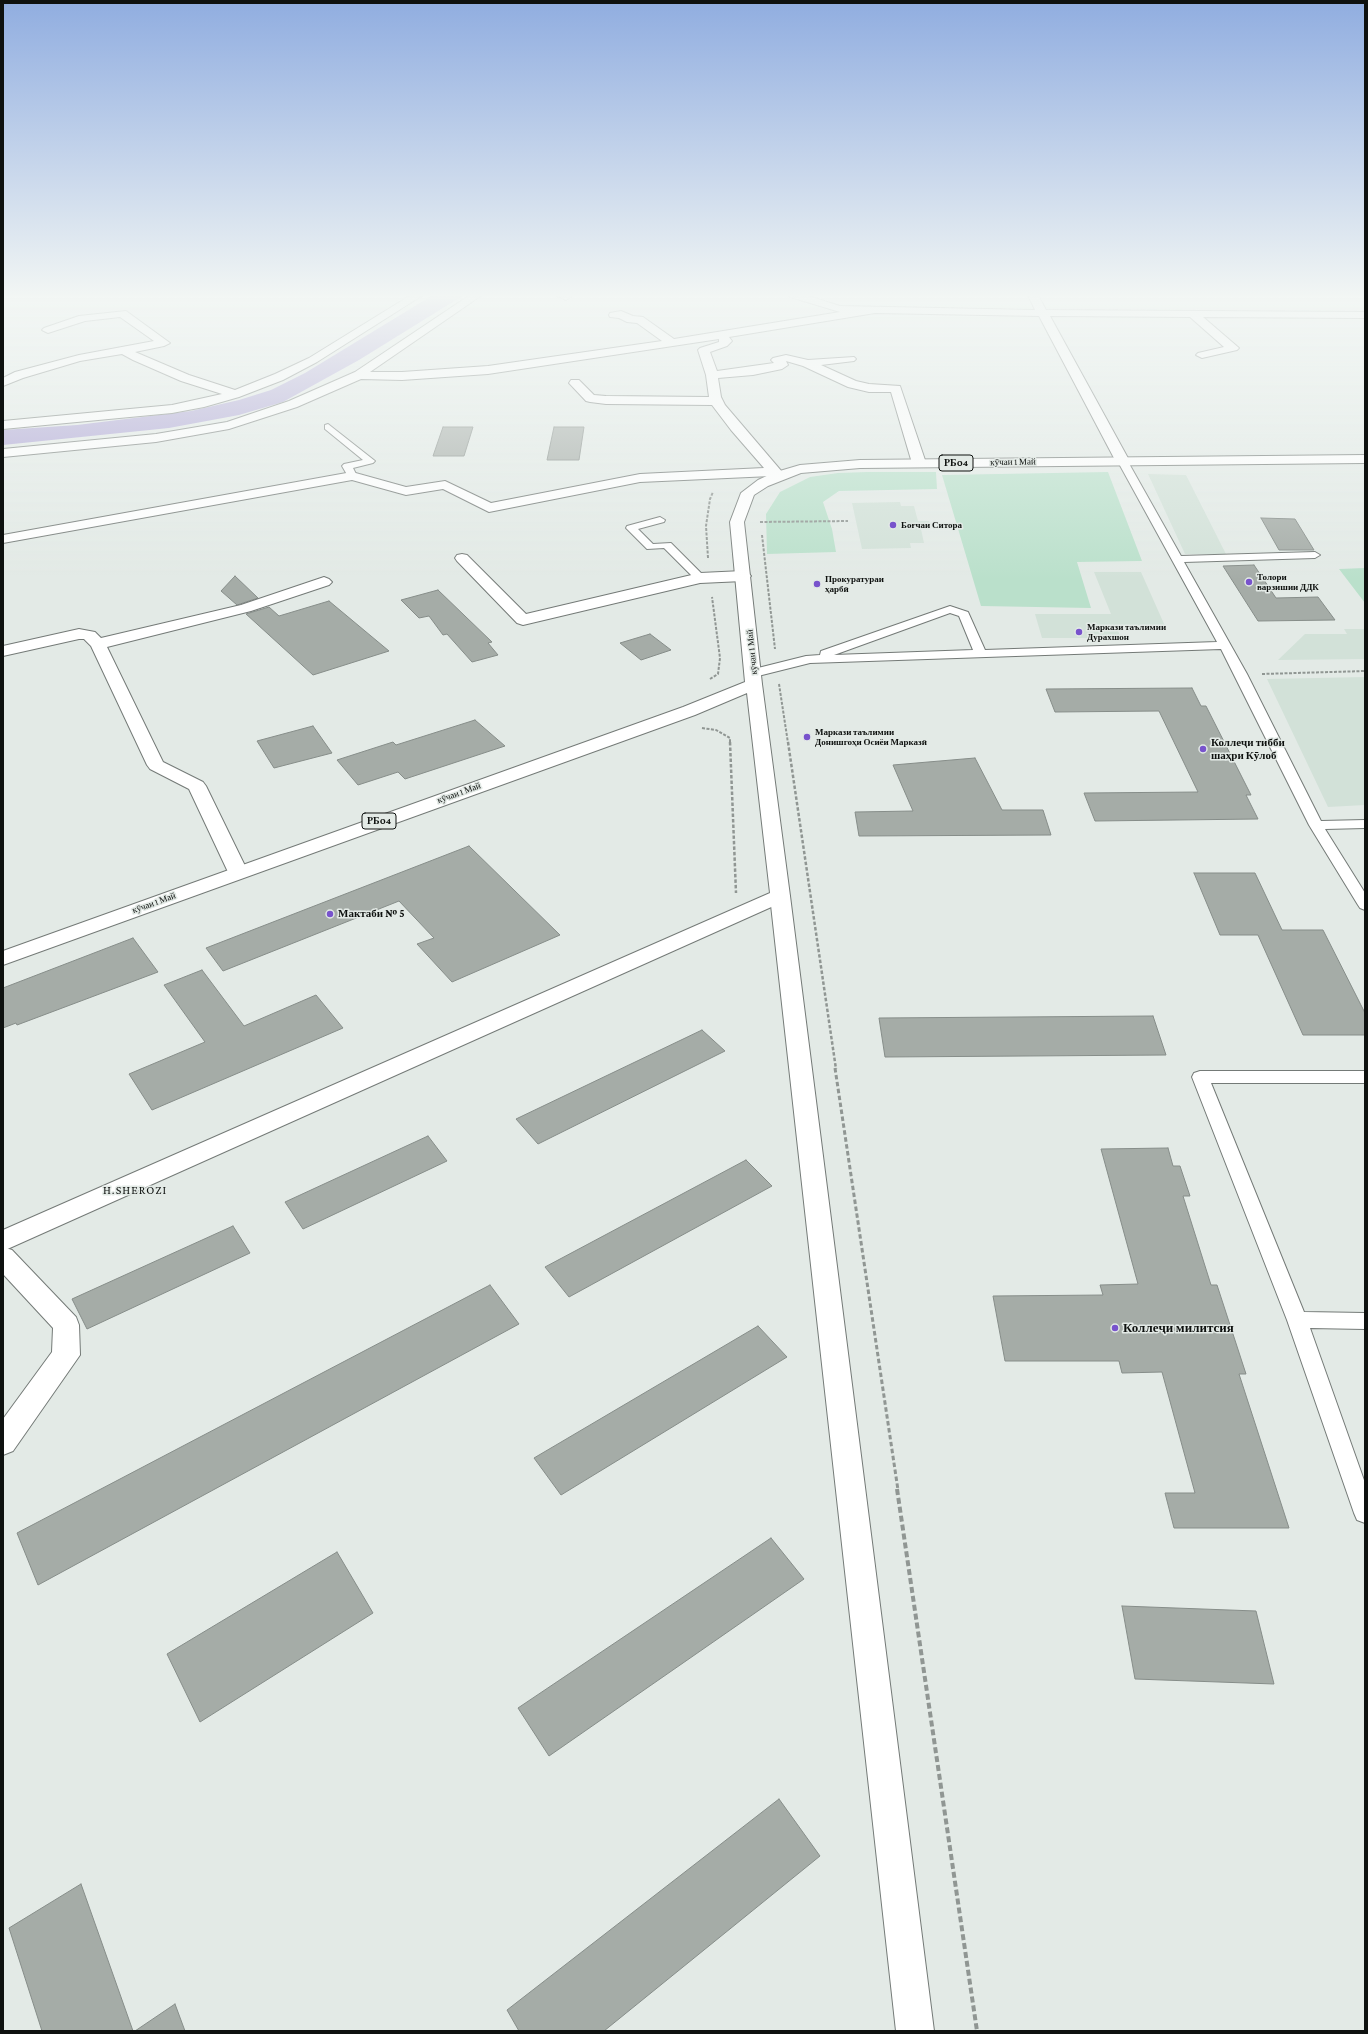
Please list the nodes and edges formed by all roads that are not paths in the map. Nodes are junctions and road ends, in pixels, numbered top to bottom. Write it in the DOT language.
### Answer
graph roads {
  1 [pos="222,390"];
  2 [pos="246,390"];
  3 [pos="325,390"];
  4 [pos="582,390"];
  5 [pos="714,390"];
  6 [pos="896,390"];
  7 [pos="1085,390"];
  8 [pos="235,394"];
  9 [pos="716,401"];
  10 [pos="3,425"];
  11 [pos="328,427"];
  12 [pos="3,453"];
  13 [pos="1365,459"];
  14 [pos="1122,460"];
  15 [pos="919,463"];
  16 [pos="776,474"];
  17 [pos="352,476"];
  18 [pos="660,520"];
  19 [pos="3,539"];
  20 [pos="1315,555"];
  21 [pos="462,558"];
  22 [pos="1176,559"];
  23 [pos="743,576"];
  24 [pos="705,578"];
  25 [pos="324,582"];
  26 [pos="98,644"];
  27 [pos="1225,646"];
  28 [pos="3,651"];
  29 [pos="981,654"];
  30 [pos="810,659"];
  31 [pos="754,679"];
  32 [pos="1365,824"];
  33 [pos="1316,825"];
  34 [pos="238,872"];
  35 [pos="780,896"];
  36 [pos="1365,905"];
  37 [pos="3,958"];
  38 [pos="1365,1077"];
  39 [pos="3,1242"];
  40 [pos="3,1257"];
  41 [pos="1297,1320"];
  42 [pos="1365,1321"];
  43 [pos="3,1442"];
  44 [pos="1365,1513"];
  45 [pos="915,2031"];
  1 -- 8 [label="street"];
  2 -- 8 [label="street"];
  3 -- 12 [label="street"];
  4 -- 9 [label="street"];
  5 -- 9 [label="street"];
  6 -- 15 [label="street"];
  7 -- 14 [label="street"];
  8 -- 10 [label="street"];
  9 -- 16 [label="street"];
  11 -- 17 [label="lane"];
  13 -- 14 [label="street, кӯчаи 1 Май / РБ04"];
  14 -- 15 [label="street, кӯчаи 1 Май / РБ04"];
  14 -- 22 [label="lane"];
  15 -- 16 [label="street, кӯчаи 1 Май / РБ04"];
  16 -- 17 [label="street"];
  16 -- 23 [label="street, кӯчаи 1 Май / РБ04"];
  17 -- 19 [label="street"];
  18 -- 24 [label="lane"];
  20 -- 22 [label="lane"];
  21 -- 24 [label="street"];
  22 -- 27 [label="lane"];
  23 -- 24 [label="street"];
  23 -- 31 [label="street, кӯчаи 1 Май / РБ04"];
  25 -- 26 [label="street"];
  26 -- 28 [label="street"];
  26 -- 34 [label="street"];
  27 -- 29 [label="lane"];
  27 -- 33 [label="lane"];
  29 -- 30 [label="lane"];
  29 -- 30 [label="lane"];
  30 -- 31 [label="lane"];
  31 -- 34 [label="street, кӯчаи 1 Май / РБ04"];
  31 -- 35 [label="street"];
  32 -- 33 [label="lane"];
  33 -- 36 [label="lane"];
  34 -- 37 [label="street, кӯчаи 1 Май / РБ04"];
  35 -- 39 [label="street"];
  35 -- 45 [label="street"];
  38 -- 41 [label="lane"];
  40 -- 43 [label="street"];
  41 -- 42 [label="lane"];
  41 -- 44 [label="lane"];
}
